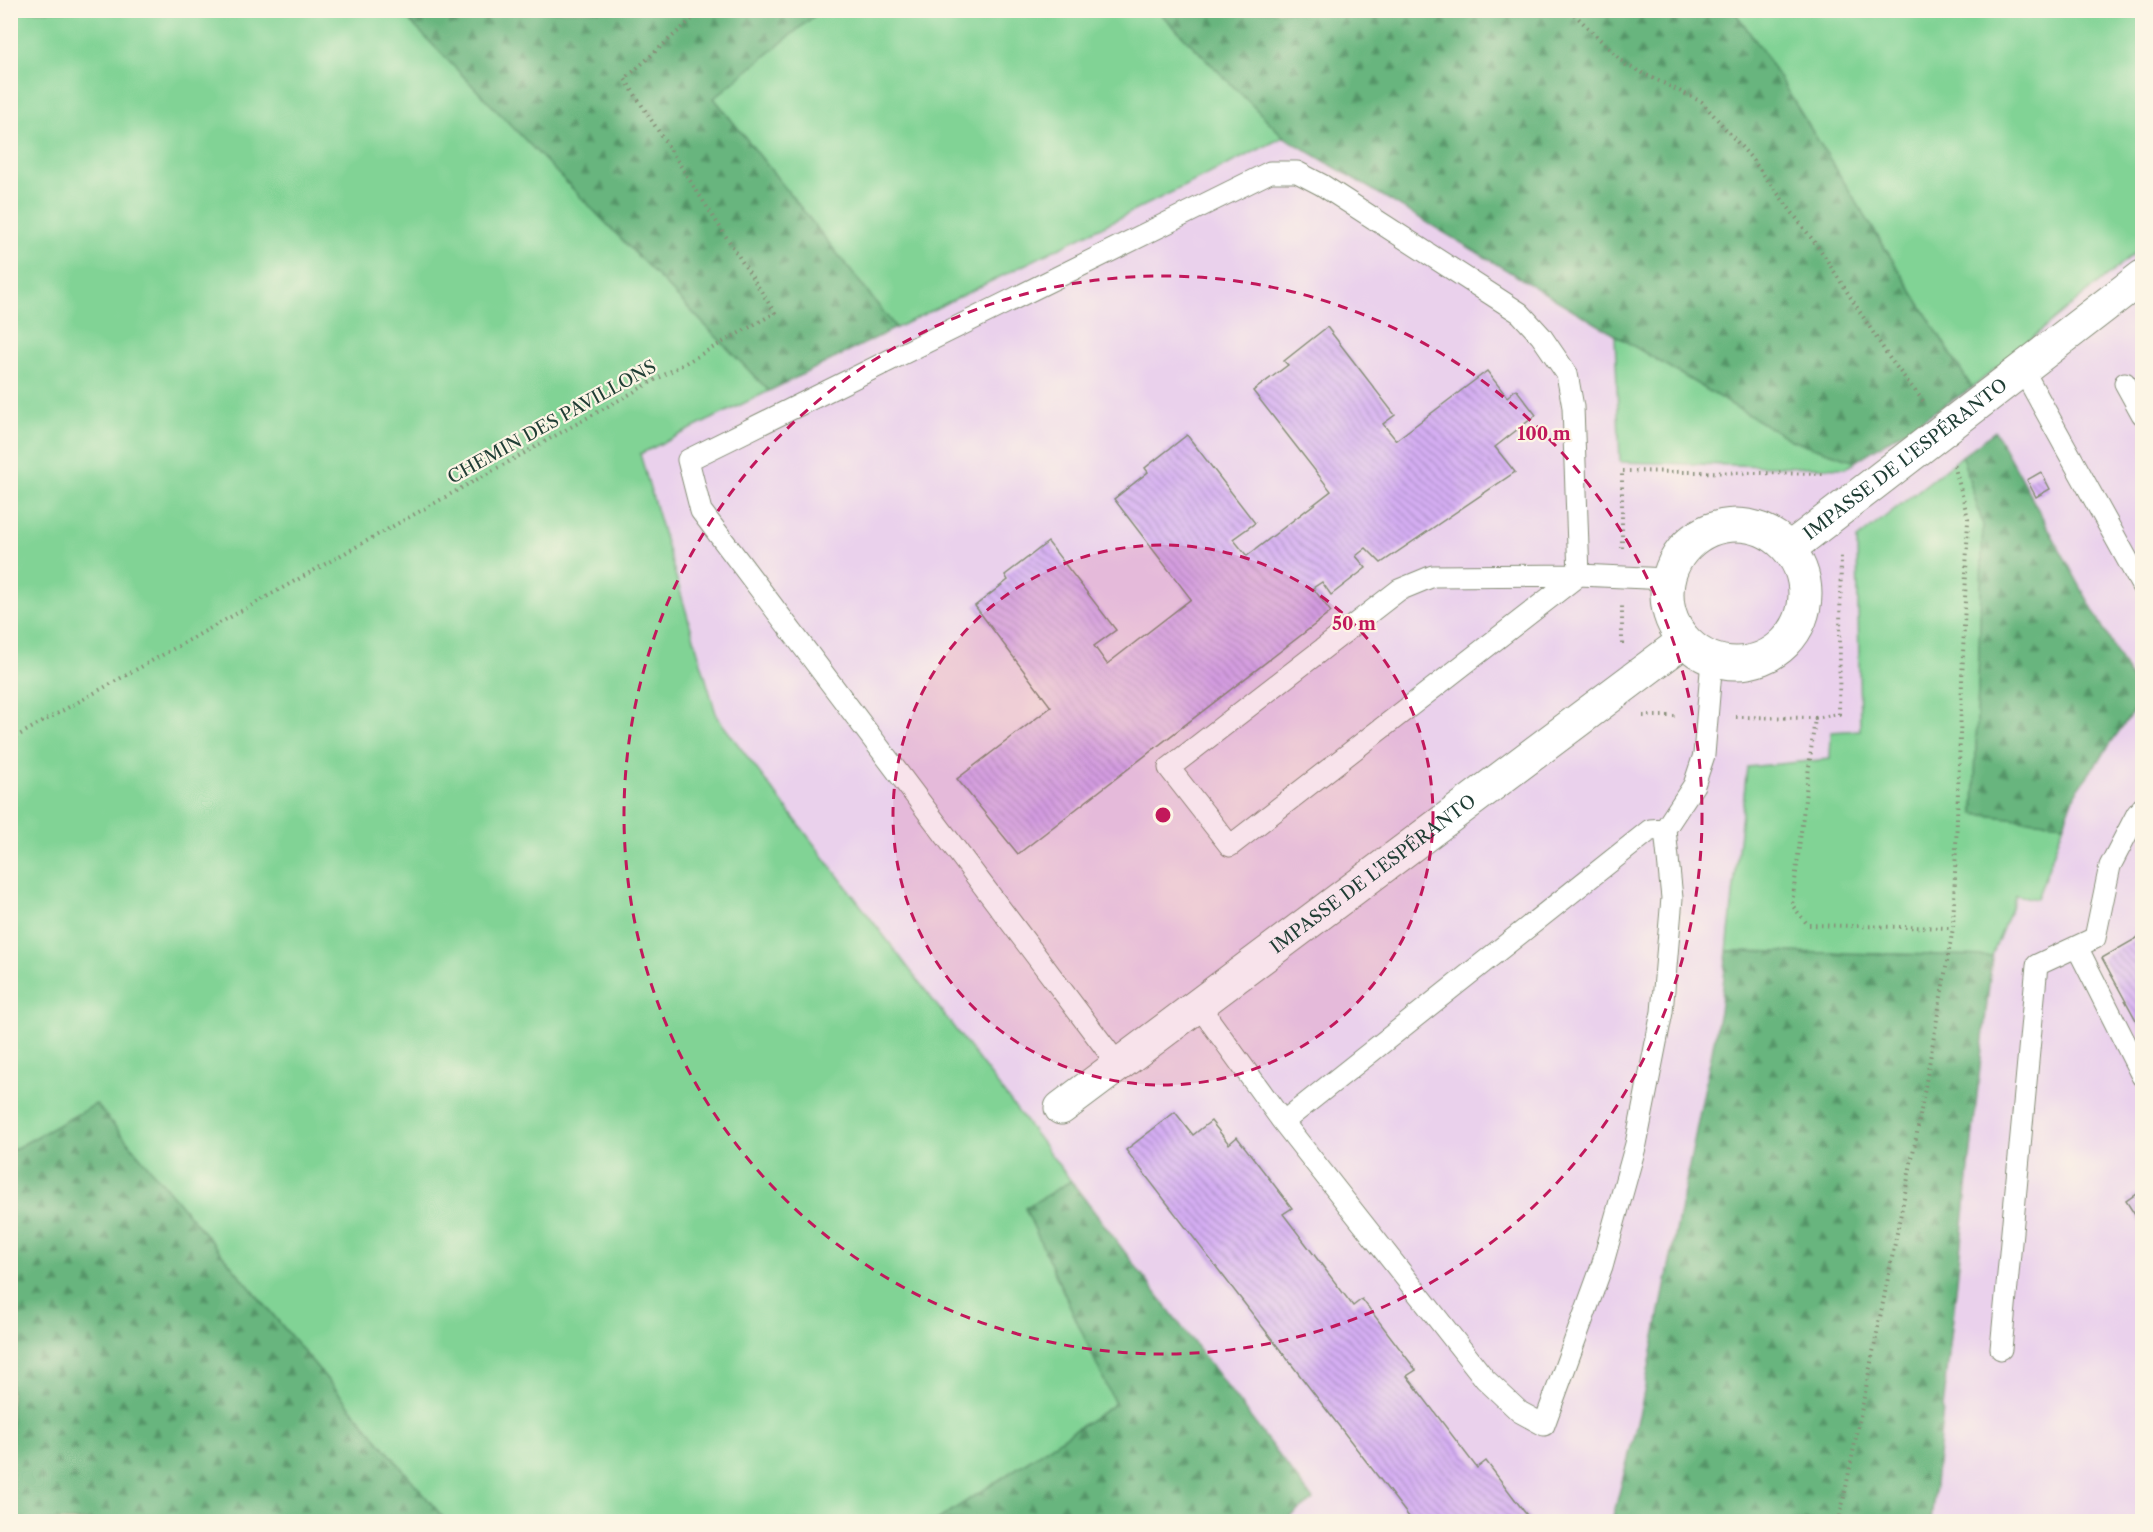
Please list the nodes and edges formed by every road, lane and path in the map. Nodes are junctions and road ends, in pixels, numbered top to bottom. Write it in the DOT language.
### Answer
graph roads {
  1 [pos="702,10"];
  2 [pos="1570,10"];
  3 [pos="2142,277"];
  4 [pos="2024,370"];
  5 [pos="2125,383"];
  6 [pos="2142,414"];
  7 [pos="1945,429"];
  8 [pos="1841,508"];
  9 [pos="1789,549"];
  10 [pos="1579,575"];
  11 [pos="1622,576"];
  12 [pos="1668,579"];
  13 [pos="2142,586"];
  14 [pos="1684,641"];
  15 [pos="1712,659"];
  16 [pos="1621,688"];
  17 [pos="1707,716"];
  18 [pos="1815,718"];
  19 [pos="10,740"];
  20 [pos="2142,808"];
  21 [pos="1665,829"];
  22 [pos="1953,928"];
  23 [pos="2077,947"];
  24 [pos="1199,1006"];
  25 [pos="1119,1066"];
  26 [pos="2142,1076"];
  27 [pos="1061,1108"];
  28 [pos="1283,1122"];
  29 [pos="2001,1349"];
  30 [pos="1839,1521"];
  1 -- 19 [label="path, CHEMIN DES PAVILLONS"];
  2 -- 7 [label="path"];
  3 -- 4 [label="street, IMPASSE DE L'ESPÉRANTO"];
  4 -- 7 [label="street, IMPASSE DE L'ESPÉRANTO"];
  4 -- 13 [label="lane"];
  5 -- 6 [label="lane"];
  7 -- 8 [label="street, IMPASSE DE L'ESPÉRANTO"];
  7 -- 22 [label="path"];
  8 -- 9 [label="street, IMPASSE DE L'ESPÉRANTO"];
  8 -- 11 [label="path"];
  8 -- 18 [label="path"];
  9 -- 12 [label="street"];
  9 -- 15 [label="street"];
  10 -- 10 [label="lane"];
  10 -- 11 [label="lane"];
  10 -- 25 [label="lane"];
  11 -- 12 [label="lane"];
  11 -- 16 [label="path"];
  12 -- 14 [label="street"];
  14 -- 15 [label="street"];
  14 -- 16 [label="street, IMPASSE DE L'ESPÉRANTO"];
  15 -- 17 [label="lane"];
  16 -- 17 [label="path"];
  16 -- 24 [label="street, IMPASSE DE L'ESPÉRANTO"];
  17 -- 18 [label="path"];
  17 -- 21 [label="lane"];
  18 -- 22 [label="path"];
  20 -- 23 [label="lane"];
  21 -- 28 [label="lane"];
  21 -- 28 [label="lane"];
  22 -- 30 [label="path"];
  23 -- 26 [label="lane"];
  23 -- 29 [label="lane"];
  24 -- 25 [label="street, IMPASSE DE L'ESPÉRANTO"];
  24 -- 28 [label="lane"];
  25 -- 27 [label="street, IMPASSE DE L'ESPÉRANTO"];
}
